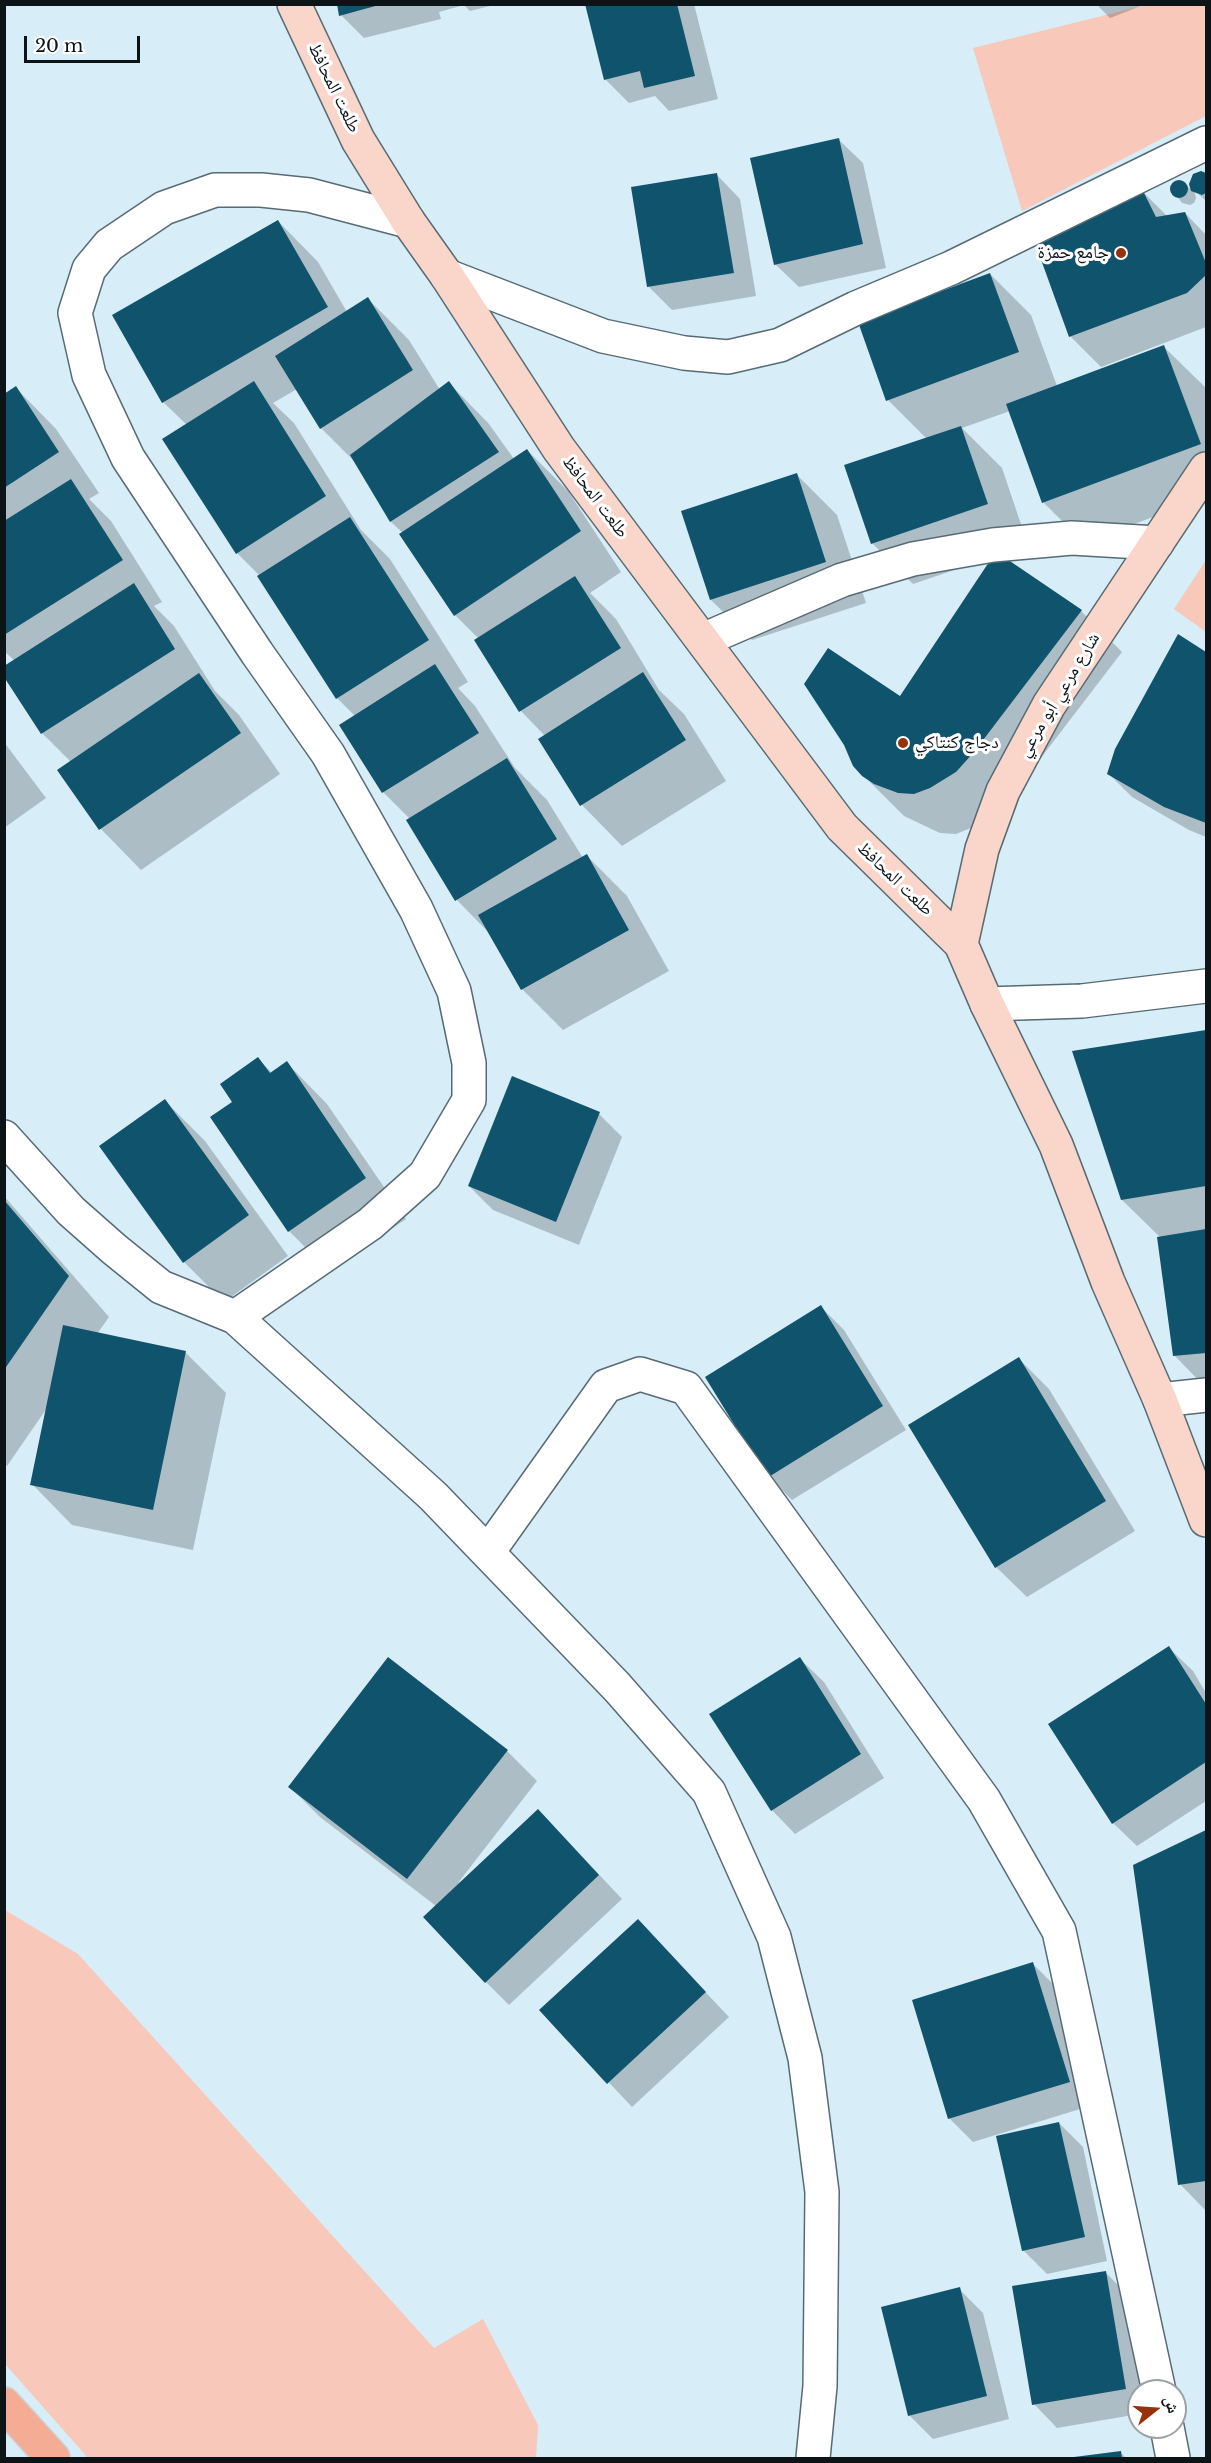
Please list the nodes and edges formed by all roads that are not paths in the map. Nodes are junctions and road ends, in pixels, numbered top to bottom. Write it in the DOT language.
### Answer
graph roads {
  1 [pos="294,4"];
  2 [pos="1206,143"];
  3 [pos="408,221"];
  4 [pos="447,276"];
  5 [pos="1206,469"];
  6 [pos="1157,543"];
  7 [pos="703,640"];
  8 [pos="962,944"];
  9 [pos="1206,986"];
  10 [pos="987,1004"];
  11 [pos="4,1137"];
  12 [pos="235,1317"];
  13 [pos="1206,1395"];
  14 [pos="1160,1400"];
  15 [pos="1206,1520"];
  16 [pos="488,1552"];
  17 [pos="1156,2379"];
  18 [pos="4,2404"];
  19 [pos="1169,2439"];
  20 [pos="53,2458"];
  21 [pos="813,2458"];
  22 [pos="1173,2458"];
  1 -- 3 [label="main road, طلعت المحافظ"];
  2 -- 4 [label="street"];
  3 -- 4 [label="main road, طلعت المحافظ"];
  3 -- 12 [label="street"];
  4 -- 7 [label="main road, طلعت المحافظ"];
  5 -- 6 [label="main road, شارع مرعي أبو مرعي"];
  6 -- 7 [label="street"];
  6 -- 8 [label="main road, شارع مرعي أبو مرعي"];
  7 -- 8 [label="main road, طلعت المحافظ"];
  8 -- 10 [label="main road"];
  9 -- 10 [label="street"];
  10 -- 14 [label="main road"];
  11 -- 12 [label="street"];
  12 -- 16 [label="street"];
  13 -- 14 [label="street"];
  14 -- 15 [label="main road"];
  16 -- 17 [label="street"];
  16 -- 21 [label="street"];
  18 -- 20 [label="main road"];
  19 -- 22 [label="street"];
}
